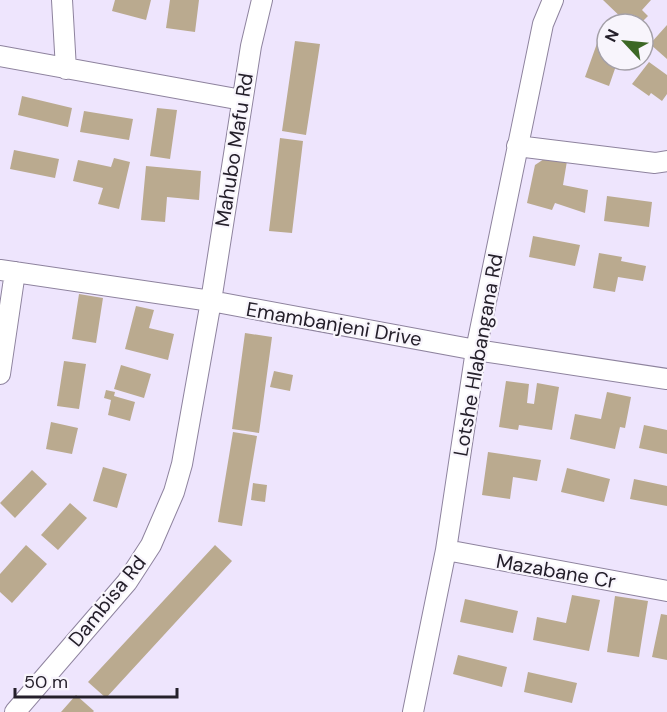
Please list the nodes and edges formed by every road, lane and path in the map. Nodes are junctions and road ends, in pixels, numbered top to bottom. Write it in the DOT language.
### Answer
graph roads {
  1 [pos="62,0"];
  2 [pos="262,0"];
  3 [pos="553,0"];
  4 [pos="0,56"];
  5 [pos="66,69"];
  6 [pos="242,100"];
  7 [pos="517,146"];
  8 [pos="667,161"];
  9 [pos="8,271"];
  10 [pos="211,301"];
  11 [pos="476,350"];
  12 [pos="0,374"];
  13 [pos="667,379"];
  14 [pos="446,550"];
  15 [pos="667,591"];
  16 [pos="15,712"];
  17 [pos="413,712"];
  1 -- 5 [label="street"];
  2 -- 6 [label="street, Mahubo Mafu Rd"];
  3 -- 7 [label="street, Lotshe Hlabangana Rd"];
  4 -- 5 [label="street"];
  5 -- 6 [label="street"];
  6 -- 10 [label="street, Mahubo Mafu Rd"];
  7 -- 8 [label="street"];
  7 -- 11 [label="street, Lotshe Hlabangana Rd"];
  9 -- 10 [label="street, Emambanjeni Drive"];
  9 -- 12 [label="street"];
  10 -- 11 [label="street, Emambanjeni Drive"];
  10 -- 16 [label="street, Dambisa Rd"];
  11 -- 13 [label="street, Emambanjeni Drive"];
  11 -- 14 [label="street, Lotshe Hlabangana Rd"];
  14 -- 15 [label="street, Mazabane Cr"];
  14 -- 17 [label="street, Lotshe Hlabangana Rd"];
}
